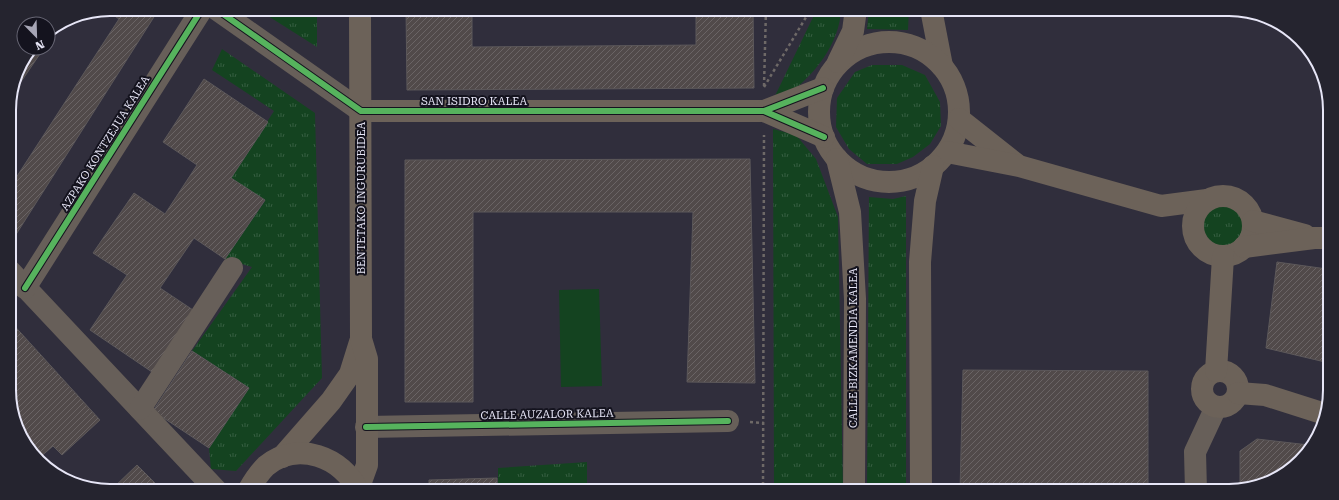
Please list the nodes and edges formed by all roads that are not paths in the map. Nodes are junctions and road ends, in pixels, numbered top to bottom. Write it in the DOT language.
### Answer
graph roads {
  1 [pos="198,16"];
  2 [pos="226,16"];
  3 [pos="360,16"];
  4 [pos="855,16"];
  5 [pos="932,16"];
  6 [pos="942,66"];
  7 [pos="836,67"];
  8 [pos="824,88"];
  9 [pos="361,111"];
  10 [pos="764,111"];
  11 [pos="959,119"];
  12 [pos="824,137"];
  13 [pos="837,159"];
  14 [pos="940,159"];
  15 [pos="1019,166"];
  16 [pos="1207,200"];
  17 [pos="1161,206"];
  18 [pos="1253,221"];
  19 [pos="1320,238"];
  20 [pos="1196,240"];
  21 [pos="1244,247"];
  22 [pos="1223,256"];
  23 [pos="232,268"];
  24 [pos="16,278"];
  25 [pos="25,288"];
  26 [pos="361,339"];
  27 [pos="1216,371"];
  28 [pos="1238,394"];
  29 [pos="1216,407"];
  30 [pos="140,409"];
  31 [pos="1320,413"];
  32 [pos="728,421"];
  33 [pos="366,427"];
  34 [pos="282,457"];
  35 [pos="210,484"];
  36 [pos="252,484"];
  37 [pos="355,484"];
  38 [pos="360,484"];
  39 [pos="854,484"];
  40 [pos="922,484"];
  41 [pos="1196,484"];
  1 -- 25 [label="street, AZPAKO KONTZEJUA KALEA"];
  2 -- 9 [label="street"];
  3 -- 9 [label="main road, BENTETAKO INGURUBIDEA"];
  4 -- 7 [label="main road"];
  5 -- 6 [label="main road"];
  6 -- 7 [label="main road"];
  6 -- 11 [label="main road"];
  7 -- 8 [label="main road"];
  8 -- 10 [label="main road, SAN ISIDRO KALEA"];
  8 -- 12 [label="main road"];
  9 -- 10 [label="main road, SAN ISIDRO KALEA"];
  9 -- 26 [label="main road, BENTETAKO INGURUBIDEA"];
  10 -- 12 [label="main road, SAN ISIDRO KALEA"];
  11 -- 14 [label="main road"];
  11 -- 15 [label="main road"];
  12 -- 13 [label="main road"];
  13 -- 14 [label="main road"];
  13 -- 39 [label="main road, CALLE BIZKAMENDIA KALEA"];
  14 -- 15 [label="main road"];
  14 -- 40 [label="main road"];
  15 -- 17 [label="main road"];
  16 -- 17 [label="main road"];
  16 -- 18 [label="main road"];
  16 -- 20 [label="main road"];
  17 -- 20 [label="main road"];
  18 -- 19 [label="main road"];
  18 -- 21 [label="main road"];
  19 -- 21 [label="main road"];
  20 -- 22 [label="main road"];
  21 -- 22 [label="main road"];
  22 -- 27 [label="main road"];
  23 -- 30 [label="street"];
  24 -- 25 [label="street"];
  25 -- 30 [label="street"];
  26 -- 33 [label="main road, BENTETAKO INGURUBIDEA"];
  26 -- 34 [label="main road, BENTETAKO INGURUBIDEA"];
  27 -- 28 [label="main road"];
  27 -- 29 [label="main road"];
  28 -- 29 [label="main road"];
  28 -- 31 [label="main road"];
  29 -- 41 [label="street"];
  30 -- 35 [label="street"];
  32 -- 33 [label="street, CALLE AUZALOR KALEA"];
  33 -- 38 [label="main road, BENTETAKO INGURUBIDEA"];
  34 -- 36 [label="main road"];
  34 -- 37 [label="main road"];
}
